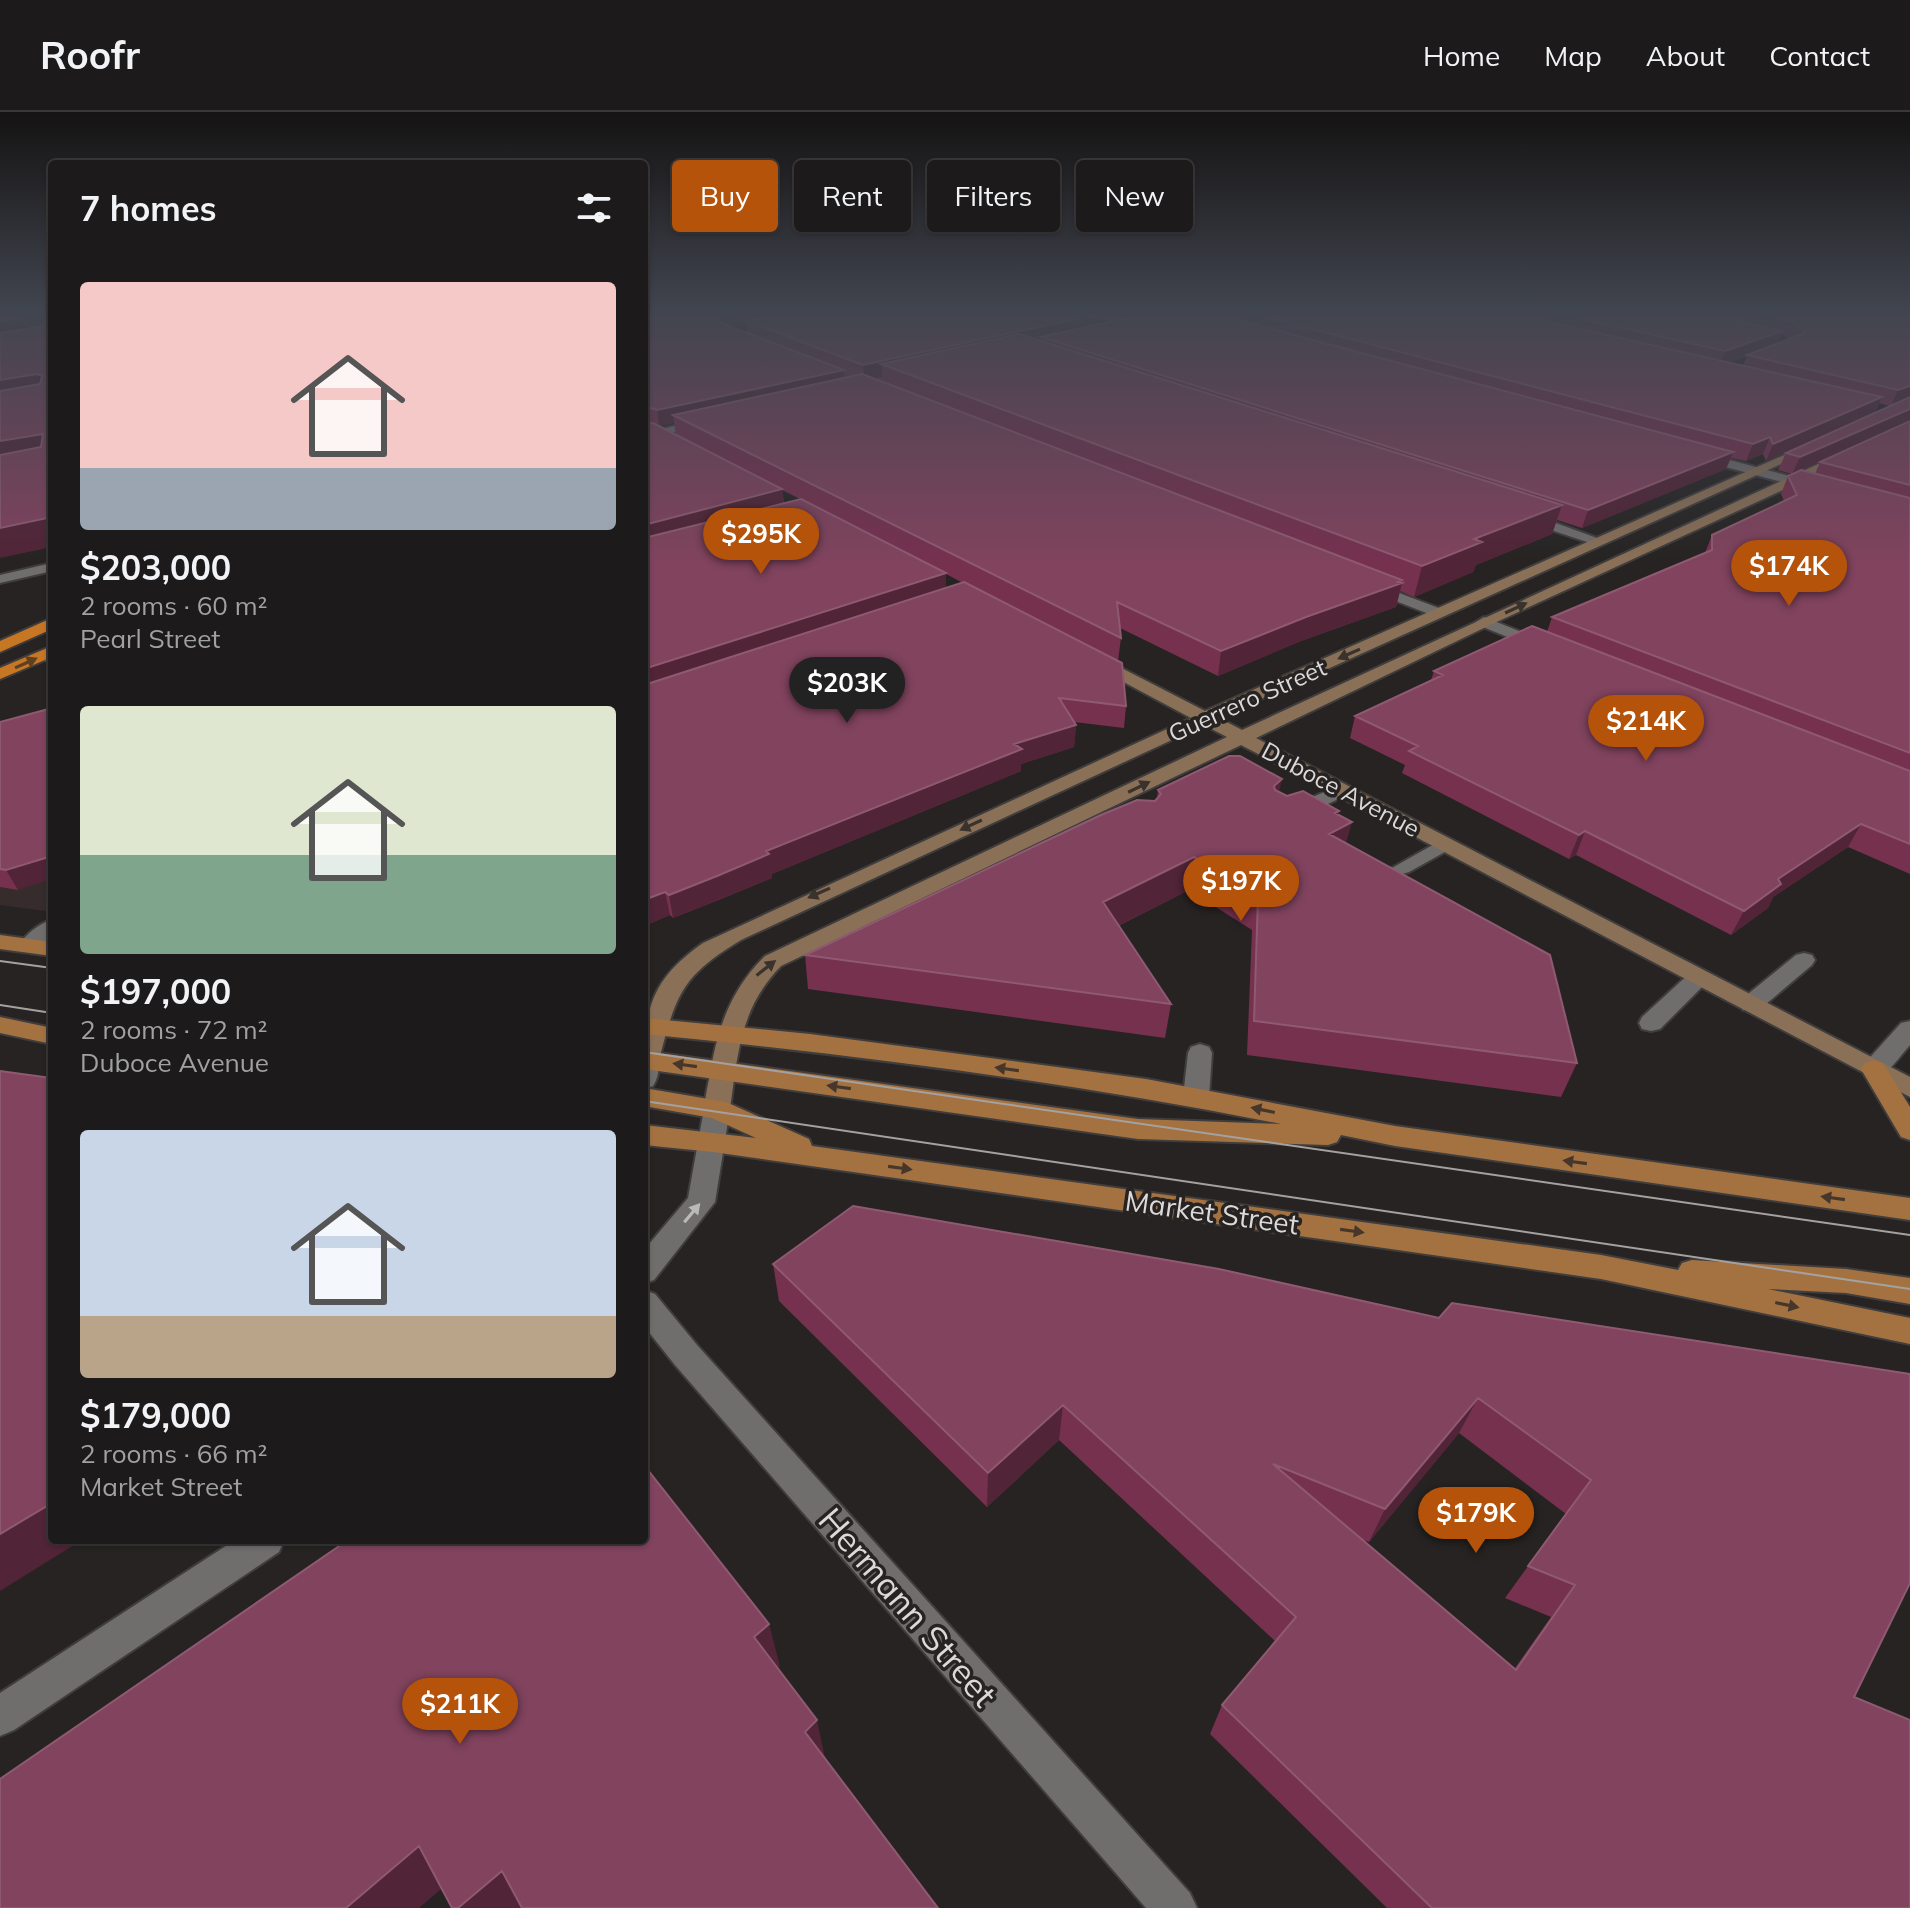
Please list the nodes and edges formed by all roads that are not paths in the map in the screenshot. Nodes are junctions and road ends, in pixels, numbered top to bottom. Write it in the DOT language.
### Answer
graph roads {
  1 [pos="725,417"];
  2 [pos="651,434"];
  3 [pos="1823,442"];
  4 [pos="679,443"];
  5 [pos="1860,449"];
  6 [pos="1677,450"];
  7 [pos="1755,471"];
  8 [pos="1792,481"];
  9 [pos="1835,493"];
  10 [pos="1519,515"];
  11 [pos="1601,542"];
  12 [pos="48,568"];
  13 [pos="0,579"];
  14 [pos="1361,582"];
  15 [pos="1439,613"];
  16 [pos="1484,622"];
  17 [pos="48,625"];
  18 [pos="1,646"];
  19 [pos="1074,649"];
  20 [pos="1558,652"];
  21 [pos="48,653"];
  22 [pos="0,674"];
  23 [pos="1205,718"];
  24 [pos="1243,738"];
  25 [pos="1342,790"];
  26 [pos="1108,802"];
  27 [pos="1128,816"];
  28 [pos="1280,819"];
  29 [pos="1445,844"];
  30 [pos="1402,868"];
  31 [pos="48,930"];
  32 [pos="0,942"];
  33 [pos="29,946"];
  34 [pos="48,948"];
  35 [pos="1804,960"];
  36 [pos="1699,977"];
  37 [pos="1751,1004"];
  38 [pos="1651,1023"];
  39 [pos="2,1025"];
  40 [pos="649,1026"];
  41 [pos="48,1028"];
  42 [pos="1910,1029"];
  43 [pos="729,1034"];
  44 [pos="48,1035"];
  45 [pos="1200,1053"];
  46 [pos="648,1066"];
  47 [pos="1874,1069"];
  48 [pos="724,1071"];
  49 [pos="1910,1088"];
  50 [pos="1196,1097"];
  51 [pos="648,1098"];
  52 [pos="717,1109"];
  53 [pos="1910,1130"];
  54 [pos="648,1135"];
  55 [pos="1395,1136"];
  56 [pos="713,1142"];
  57 [pos="823,1157"];
  58 [pos="1906,1204"];
  59 [pos="648,1266"];
  60 [pos="1601,1267"];
  61 [pos="1910,1291"];
  62 [pos="648,1308"];
  63 [pos="1910,1331"];
  64 [pos="260,1544"];
  65 [pos="0,1716"];
  66 [pos="1175,1908"];
  1 -- 2 [label="street"];
  2 -- 4 [label="main road"];
  3 -- 7 [label="main road, Guerrero Street"];
  5 -- 8 [label="main road, Guerrero Street"];
  6 -- 7 [label="street"];
  7 -- 8 [label="street"];
  7 -- 11 [label="main road, Guerrero Street"];
  8 -- 9 [label="street"];
  16 -- 8 [label="main road, Guerrero Street, one-way"];
  10 -- 11 [label="street"];
  11 -- 15 [label="main road, Guerrero Street"];
  12 -- 13 [label="street"];
  14 -- 15 [label="street"];
  15 -- 23 [label="main road, Guerrero Street, one-way"];
  16 -- 20 [label="street"];
  16 -- 24 [label="main road, Guerrero Street"];
  17 -- 18 [label="highway"];
  19 -- 23 [label="main road, Duboce Avenue"];
  22 -- 21 [label="highway, one-way"];
  23 -- 24 [label="main road, Duboce Avenue"];
  23 -- 40 [label="main road, Guerrero Street, one-way"];
  24 -- 25 [label="main road, Duboce Avenue"];
  26 -- 24 [label="main road, Guerrero Street, one-way"];
  25 -- 28 [label="street"];
  25 -- 29 [label="main road, Duboce Avenue"];
  26 -- 27 [label="street"];
  43 -- 26 [label="main road, Guerrero Street, one-way"];
  29 -- 30 [label="street"];
  29 -- 36 [label="main road, Duboce Avenue"];
  31 -- 33 [label="street"];
  32 -- 33 [label="main road"];
  33 -- 34 [label="main road"];
  35 -- 37 [label="street"];
  36 -- 37 [label="main road, Duboce Avenue"];
  36 -- 38 [label="street"];
  37 -- 47 [label="main road, Duboce Avenue"];
  39 -- 41 [label="main road"];
  39 -- 44 [label="main road"];
  40 -- 43 [label="main road"];
  42 -- 47 [label="street"];
  43 -- 48 [label="main road, Guerrero Street"];
  50 -- 43 [label="main road, one-way"];
  45 -- 50 [label="street"];
  48 -- 46 [label="main road, one-way"];
  47 -- 49 [label="main road, Duboce Avenue"];
  47 -- 53 [label="main road"];
  48 -- 52 [label="main road, Guerrero Street"];
  55 -- 48 [label="main road, one-way"];
  55 -- 50 [label="main road, one-way"];
  51 -- 52 [label="main road, Market Street"];
  52 -- 56 [label="street"];
  52 -- 57 [label="main road, Market Street"];
  54 -- 56 [label="main road, Market Street"];
  58 -- 55 [label="main road, one-way"];
  56 -- 57 [label="main road, Market Street"];
  59 -- 56 [label="street, one-way"];
  57 -- 60 [label="main road, Market Street, one-way"];
  60 -- 61 [label="main road, Market Street"];
  60 -- 63 [label="main road, Market Street, one-way"];
  62 -- 66 [label="street, Hermann Street"];
  64 -- 65 [label="street"];
}
